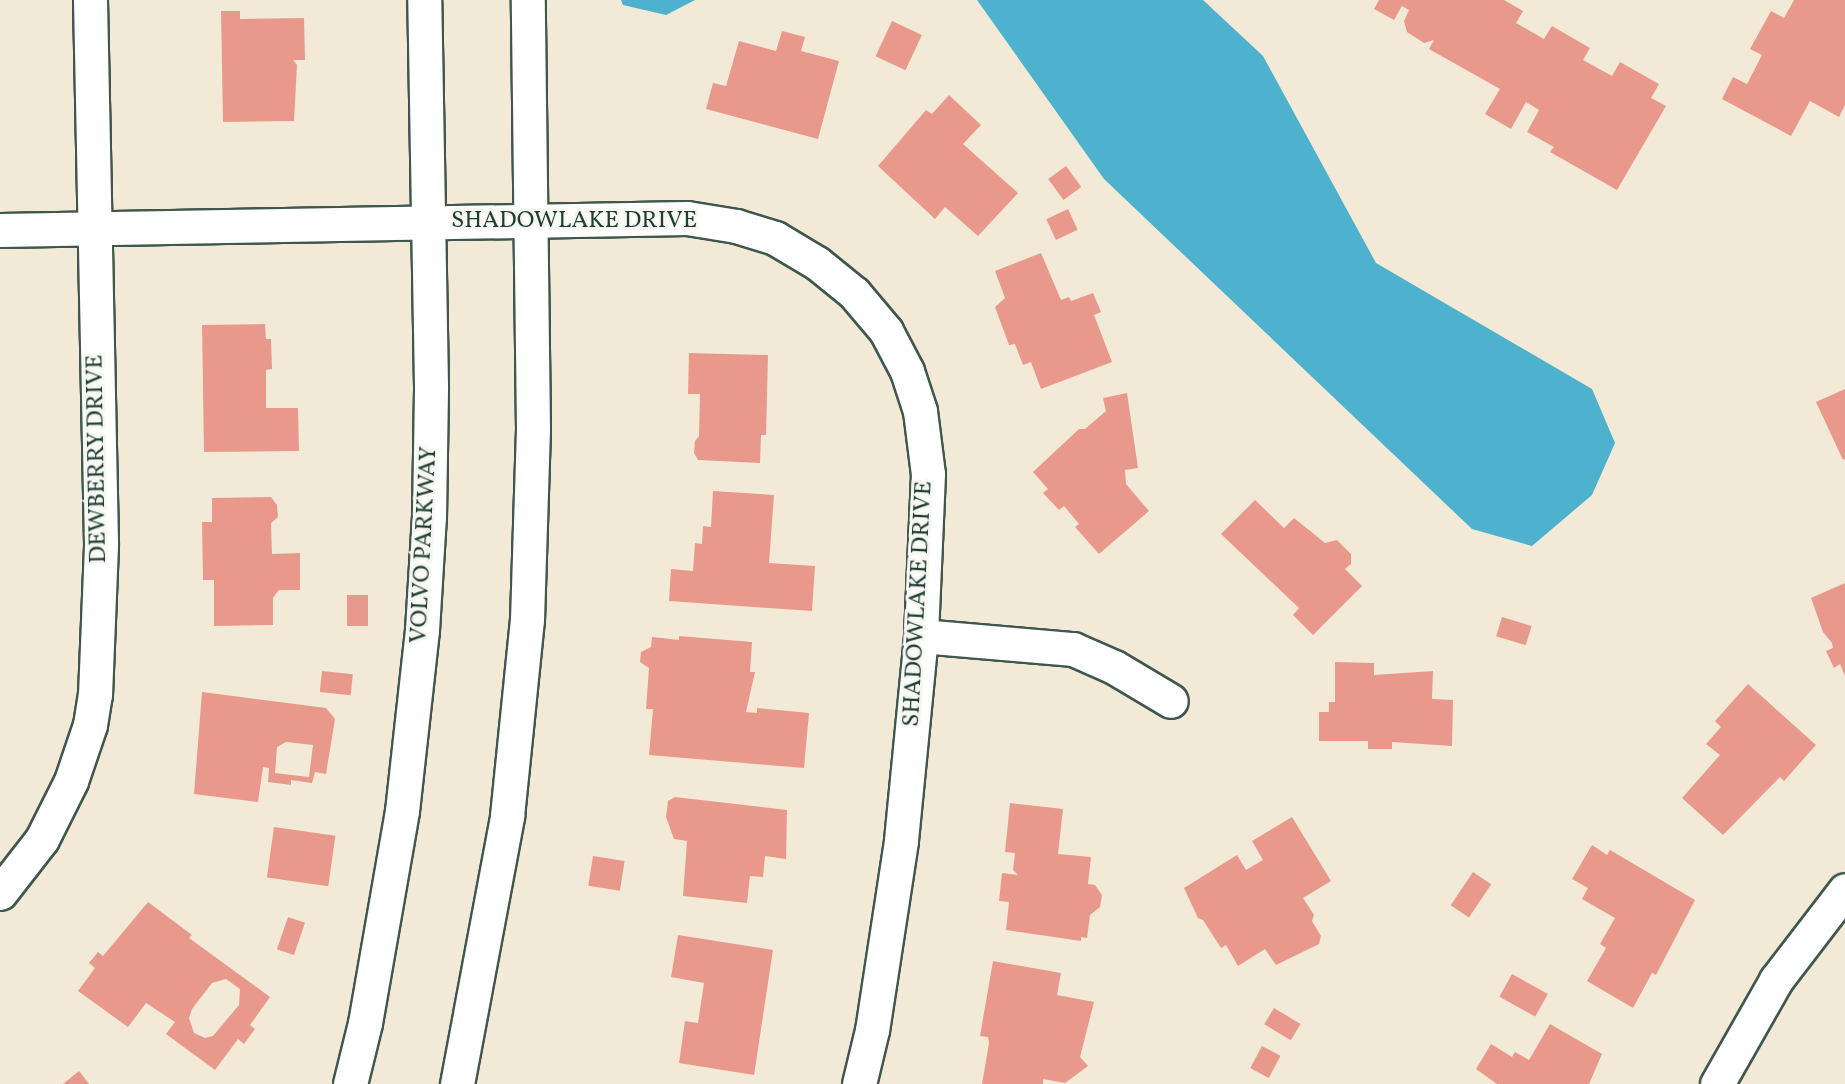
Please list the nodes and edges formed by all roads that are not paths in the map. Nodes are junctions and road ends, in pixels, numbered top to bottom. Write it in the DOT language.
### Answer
graph roads {
  1 [pos="90,0"];
  2 [pos="424,0"];
  3 [pos="528,0"];
  4 [pos="532,221"];
  5 [pos="427,223"];
  6 [pos="93,226"];
  7 [pos="0,230"];
  8 [pos="921,636"];
  9 [pos="1171,701"];
  10 [pos="1845,890"];
  11 [pos="0,893"];
  12 [pos="350,1084"];
  13 [pos="457,1084"];
  14 [pos="859,1084"];
  15 [pos="1717,1084"];
  1 -- 6 [label="street, DEWBERRY DRIVE"];
  2 -- 5 [label="street, VOLVO PARKWAY"];
  3 -- 4 [label="street"];
  4 -- 5 [label="street, SHADOWLAKE DRIVE"];
  4 -- 8 [label="street, SHADOWLAKE DRIVE"];
  4 -- 13 [label="street"];
  5 -- 6 [label="street, SHADOWLAKE DRIVE"];
  5 -- 12 [label="street, VOLVO PARKWAY"];
  6 -- 7 [label="street, SHADOWLAKE DRIVE"];
  6 -- 11 [label="street, DEWBERRY DRIVE"];
  8 -- 9 [label="street"];
  8 -- 14 [label="street, SHADOWLAKE DRIVE"];
  10 -- 15 [label="street"];
}
